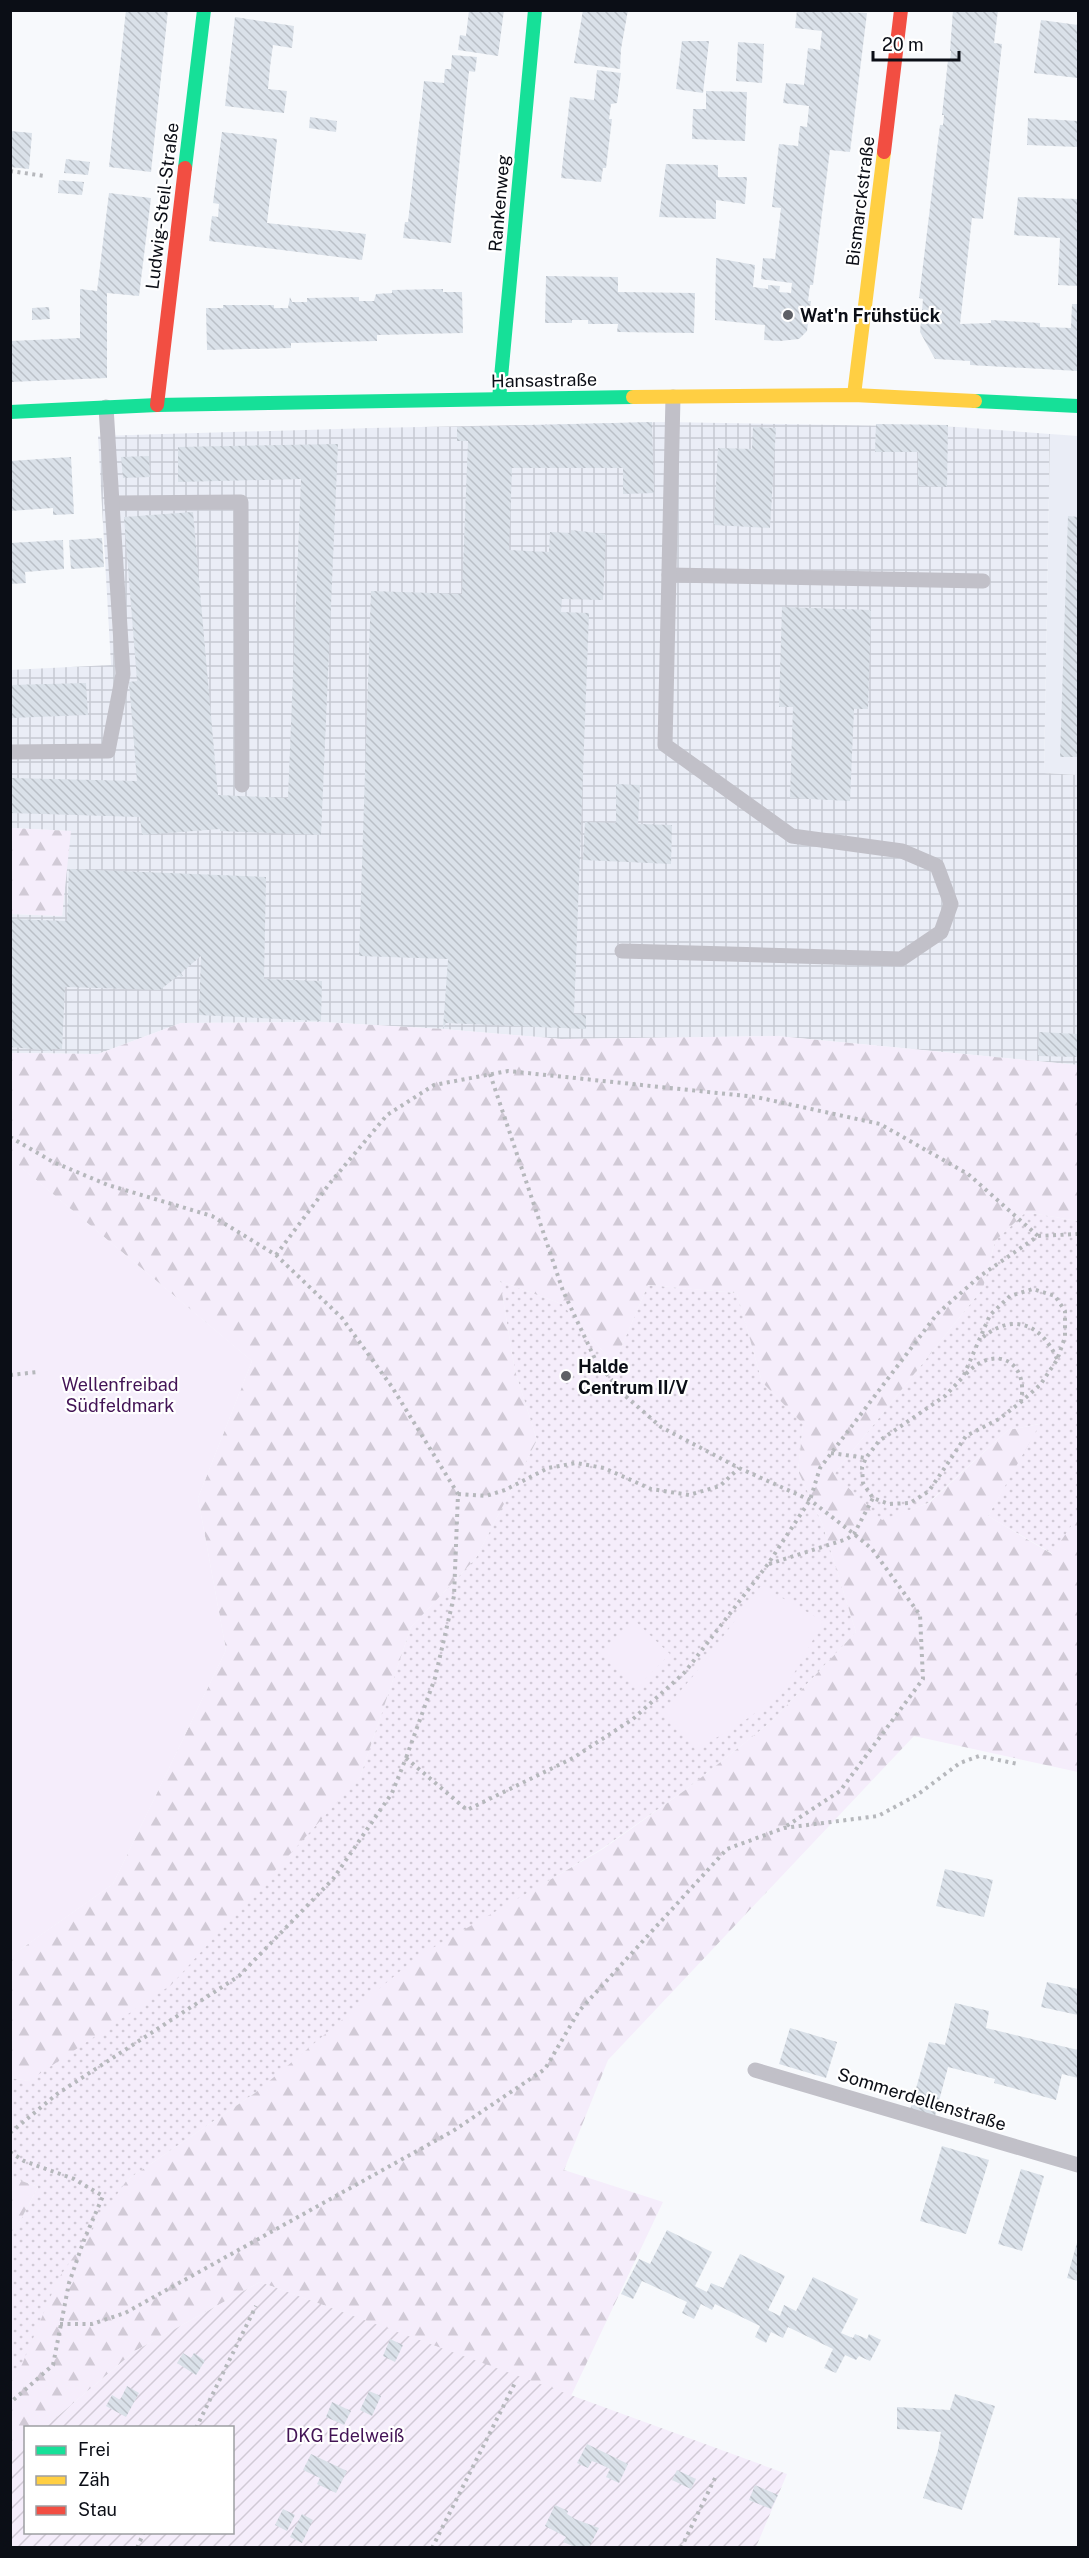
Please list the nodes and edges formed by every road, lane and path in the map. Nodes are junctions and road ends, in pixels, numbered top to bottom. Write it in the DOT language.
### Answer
graph roads {
  1 [pos="204,10"];
  2 [pos="536,10"];
  3 [pos="901,10"];
  4 [pos="10,171"];
  5 [pos="45,176"];
  6 [pos="854,395"];
  7 [pos="673,397"];
  8 [pos="499,399"];
  9 [pos="157,405"];
  10 [pos="1078,406"];
  11 [pos="106,408"];
  12 [pos="10,412"];
  13 [pos="112,503"];
  14 [pos="669,575"];
  15 [pos="983,581"];
  16 [pos="10,752"];
  17 [pos="242,785"];
  18 [pos="622,951"];
  19 [pos="490,1074"];
  20 [pos="10,1137"];
  21 [pos="1078,1234"];
  22 [pos="1038,1236"];
  23 [pos="276,1255"];
  24 [pos="980,1339"];
  25 [pos="1057,1360"];
  26 [pos="38,1372"];
  27 [pos="10,1375"];
  28 [pos="963,1377"];
  29 [pos="1021,1402"];
  30 [pos="831,1453"];
  31 [pos="866,1458"];
  32 [pos="739,1468"];
  33 [pos="458,1494"];
  34 [pos="873,1498"];
  35 [pos="810,1500"];
  36 [pos="854,1534"];
  37 [pos="768,1564"];
  38 [pos="406,1758"];
  39 [pos="1018,1764"];
  40 [pos="784,1828"];
  41 [pos="755,2070"];
  42 [pos="10,2133"];
  43 [pos="10,2152"];
  44 [pos="1078,2165"];
  45 [pos="256,2306"];
  46 [pos="60,2324"];
  47 [pos="516,2381"];
  48 [pos="10,2403"];
  49 [pos="196,2426"];
  50 [pos="715,2478"];
  51 [pos="432,2547"];
  52 [pos="681,2547"];
  1 -- 9 [label="street, Ludwig-Steil-Straße"];
  2 -- 8 [label="street, Rankenweg"];
  3 -- 6 [label="street, Bismarckstraße"];
  4 -- 5 [label="path"];
  6 -- 7 [label="street, Hansastraße"];
  6 -- 10 [label="street, Hansastraße"];
  7 -- 8 [label="street, Hansastraße"];
  7 -- 14 [label="lane"];
  8 -- 9 [label="street, Hansastraße"];
  9 -- 11 [label="street, Hansastraße"];
  11 -- 12 [label="street, Hansastraße"];
  11 -- 13 [label="lane"];
  13 -- 16 [label="lane"];
  13 -- 17 [label="lane"];
  14 -- 15 [label="lane"];
  14 -- 18 [label="lane"];
  19 -- 22 [label="path"];
  19 -- 23 [label="path"];
  19 -- 32 [label="path"];
  20 -- 23 [label="path"];
  21 -- 22 [label="path"];
  22 -- 30 [label="path"];
  23 -- 33 [label="path"];
  24 -- 25 [label="path"];
  24 -- 25 [label="path"];
  24 -- 28 [label="path"];
  25 -- 29 [label="path"];
  26 -- 27 [label="path"];
  28 -- 29 [label="path"];
  28 -- 31 [label="path"];
  29 -- 34 [label="path"];
  30 -- 31 [label="path"];
  30 -- 35 [label="path"];
  31 -- 34 [label="path"];
  32 -- 33 [label="path"];
  32 -- 35 [label="path"];
  33 -- 38 [label="path"];
  34 -- 36 [label="path"];
  35 -- 36 [label="path"];
  35 -- 37 [label="path"];
  36 -- 37 [label="path"];
  36 -- 40 [label="path"];
  37 -- 38 [label="path"];
  38 -- 42 [label="path"];
  39 -- 40 [label="path"];
  40 -- 46 [label="path"];
  41 -- 44 [label="lane, Sommerdellenstraße"];
  43 -- 46 [label="path"];
  45 -- 49 [label="path"];
  46 -- 48 [label="path"];
  47 -- 51 [label="path"];
  50 -- 52 [label="path"];
}
